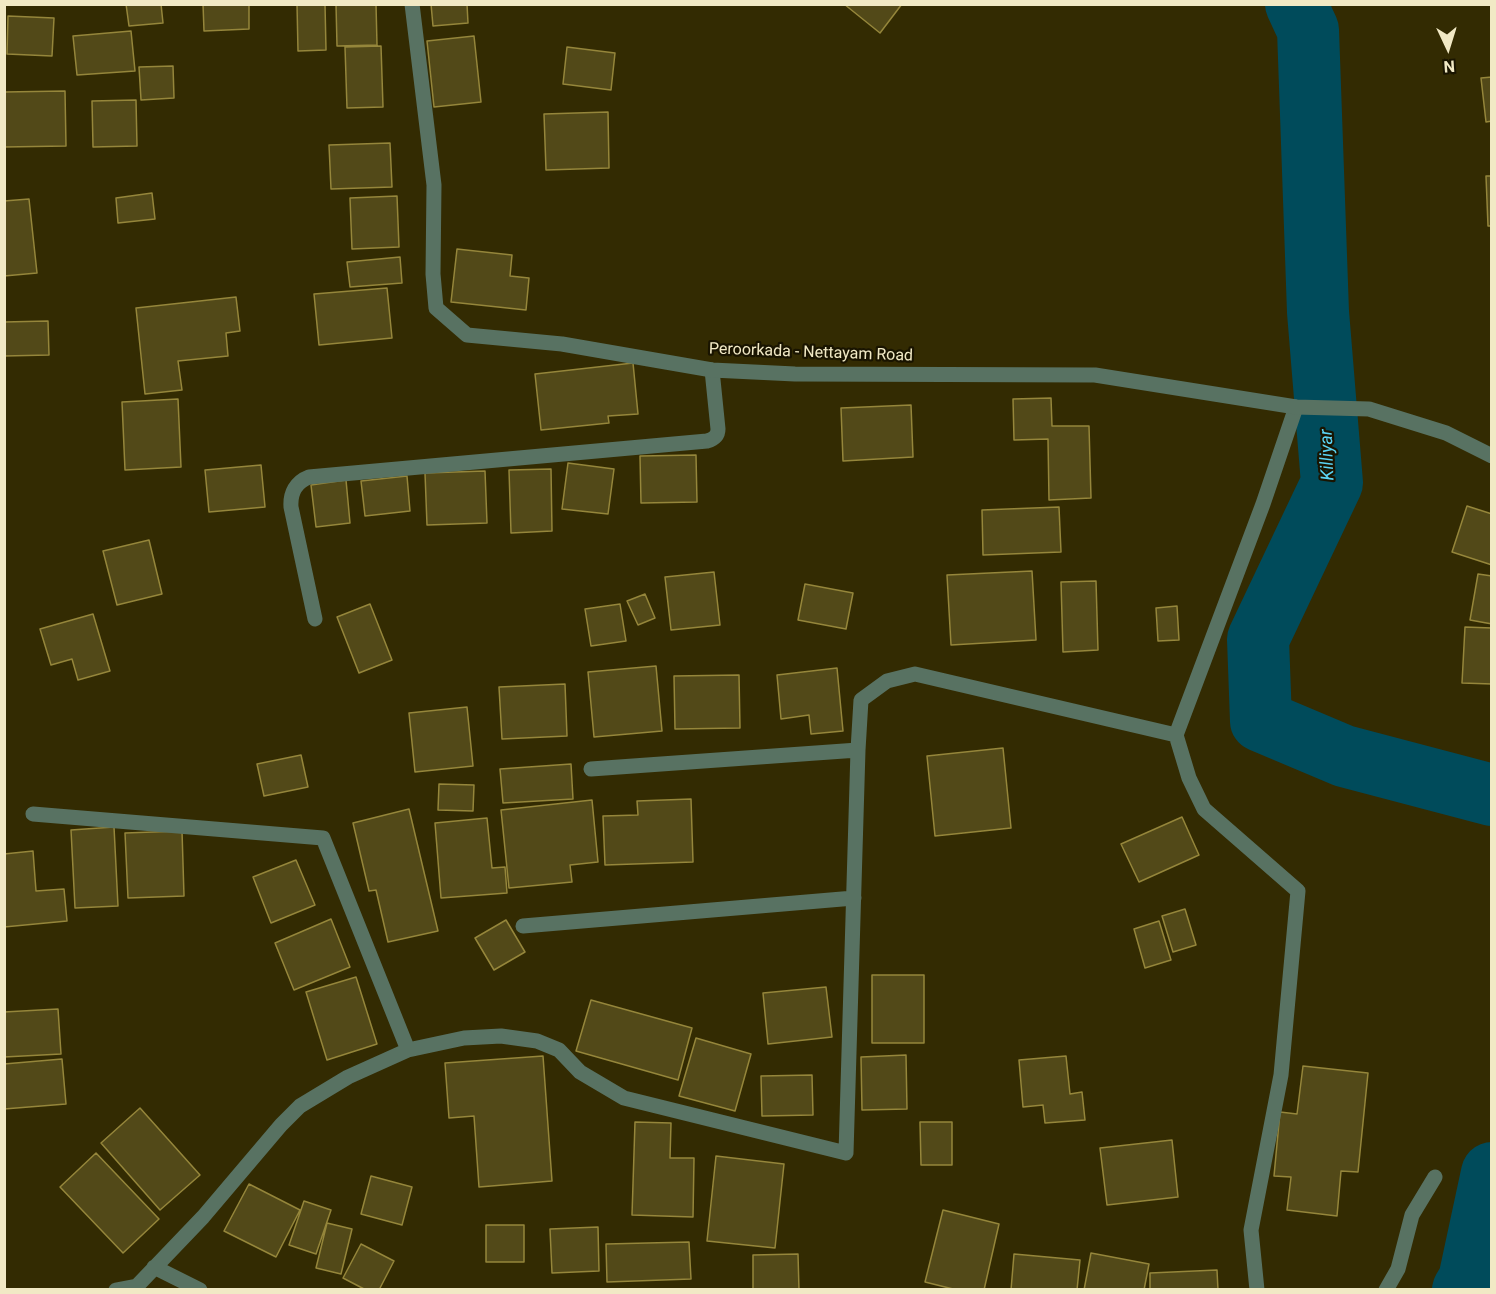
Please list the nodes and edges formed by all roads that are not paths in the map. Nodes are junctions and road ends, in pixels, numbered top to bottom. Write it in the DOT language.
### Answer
graph roads {
  1 [pos="412,4"];
  2 [pos="712,370"];
  3 [pos="1296,406"];
  4 [pos="1491,456"];
  5 [pos="315,619"];
  6 [pos="1176,735"];
  7 [pos="858,750"];
  8 [pos="591,769"];
  9 [pos="33,814"];
  10 [pos="854,898"];
  11 [pos="524,926"];
  12 [pos="408,1050"];
  13 [pos="1435,1176"];
  14 [pos="154,1267"];
  15 [pos="116,1290"];
  16 [pos="200,1290"];
  17 [pos="1257,1290"];
  18 [pos="1386,1290"];
  1 -- 2 [label="street, Peroorkada - Nettayam Road"];
  2 -- 3 [label="street, Peroorkada - Nettayam Road"];
  2 -- 5 [label="street"];
  3 -- 4 [label="street, Peroorkada - Nettayam Road"];
  3 -- 6 [label="street"];
  6 -- 7 [label="street"];
  6 -- 17 [label="street"];
  7 -- 8 [label="street"];
  7 -- 10 [label="street"];
  9 -- 12 [label="street"];
  10 -- 11 [label="street"];
  10 -- 12 [label="street"];
  12 -- 14 [label="street"];
  13 -- 18 [label="street"];
  14 -- 15 [label="street"];
  14 -- 16 [label="street"];
}
